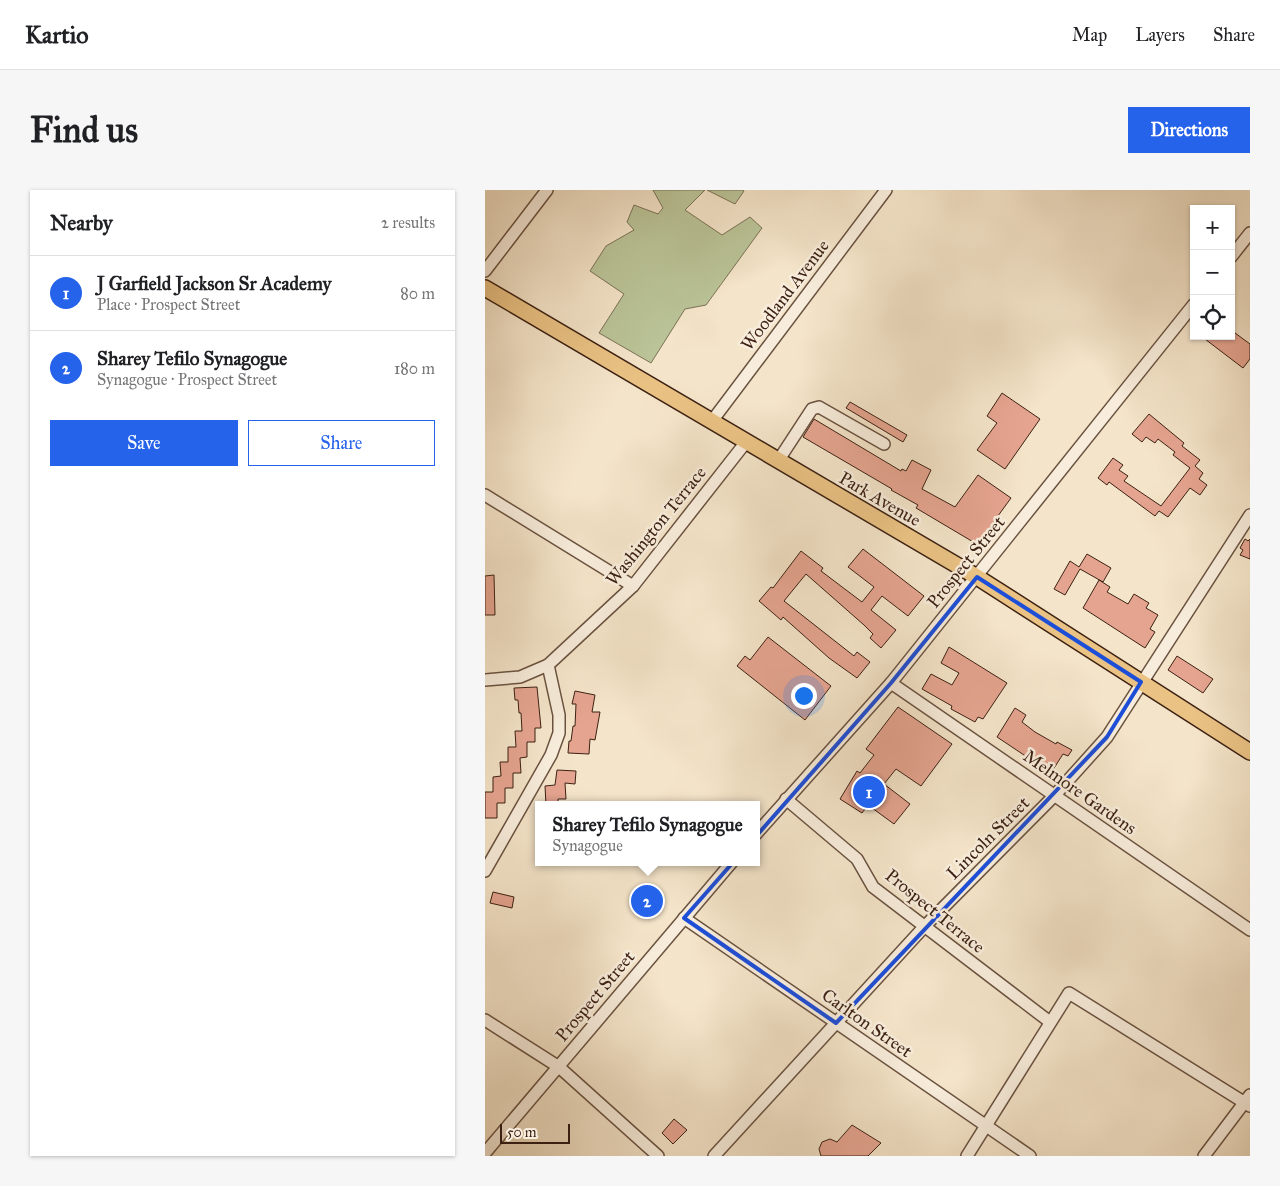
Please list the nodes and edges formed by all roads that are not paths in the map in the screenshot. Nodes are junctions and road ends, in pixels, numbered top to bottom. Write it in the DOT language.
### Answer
graph roads {
  1 [pos="547,190"];
  2 [pos="886,190"];
  3 [pos="1250,234"];
  4 [pos="1235,252"];
  5 [pos="485,271"];
  6 [pos="485,288"];
  7 [pos="1190,309"];
  8 [pos="712,421"];
  9 [pos="746,442"];
  10 [pos="884,444"];
  11 [pos="778,460"];
  12 [pos="485,495"];
  13 [pos="1250,515"];
  14 [pos="977,577"];
  15 [pos="633,586"];
  16 [pos="548,666"];
  17 [pos="485,680"];
  18 [pos="1141,682"];
  19 [pos="891,683"];
  20 [pos="1250,752"];
  21 [pos="1054,796"];
  22 [pos="786,799"];
  23 [pos="760,829"];
  24 [pos="729,866"];
  25 [pos="485,871"];
  26 [pos="684,918"];
  27 [pos="924,927"];
  28 [pos="1250,930"];
  29 [pos="485,1020"];
  30 [pos="1050,1022"];
  31 [pos="836,1023"];
  32 [pos="559,1067"];
  33 [pos="1248,1101"];
  34 [pos="986,1126"];
  35 [pos="485,1153"];
  36 [pos="658,1156"];
  37 [pos="714,1156"];
  38 [pos="967,1156"];
  39 [pos="1030,1156"];
  40 [pos="1204,1156"];
  1 -- 5 [label="street"];
  2 -- 8 [label="street, Woodland Avenue"];
  3 -- 4 [label="street"];
  6 -- 8 [label="main road, Park Avenue"];
  7 -- 14 [label="street, Prospect Street"];
  8 -- 9 [label="main road, Park Avenue"];
  9 -- 11 [label="main road, Park Avenue"];
  9 -- 15 [label="street, Washington Terrace"];
  10 -- 11 [label="street"];
  11 -- 14 [label="main road, Park Avenue"];
  12 -- 15 [label="street"];
  13 -- 18 [label="street, Lincoln Street"];
  14 -- 18 [label="main road, Park Avenue"];
  14 -- 19 [label="street, Prospect Street"];
  15 -- 16 [label="street, Washington Terrace"];
  16 -- 17 [label="street, Washington Terrace"];
  16 -- 25 [label="street"];
  18 -- 20 [label="main road, Park Avenue"];
  18 -- 21 [label="street, Lincoln Street"];
  19 -- 21 [label="street, Melmore Gardens"];
  19 -- 22 [label="street, Prospect Street"];
  21 -- 27 [label="street, Lincoln Street"];
  21 -- 28 [label="street, Melmore Gardens"];
  22 -- 23 [label="street, Prospect Street"];
  22 -- 27 [label="street, Prospect Terrace"];
  24 -- 26 [label="street, Prospect Street"];
  26 -- 31 [label="street, Carlton Street"];
  26 -- 32 [label="street, Prospect Street"];
  27 -- 30 [label="street, Prospect Terrace"];
  27 -- 31 [label="street, Lincoln Street"];
  29 -- 32 [label="street"];
  30 -- 33 [label="street"];
  30 -- 34 [label="street"];
  31 -- 34 [label="street, Carlton Street"];
  31 -- 37 [label="street, Lincoln Street"];
  32 -- 35 [label="street, Prospect Street"];
  32 -- 36 [label="street"];
  33 -- 40 [label="street"];
  34 -- 38 [label="street"];
  34 -- 39 [label="street, Carlton Street"];
}
